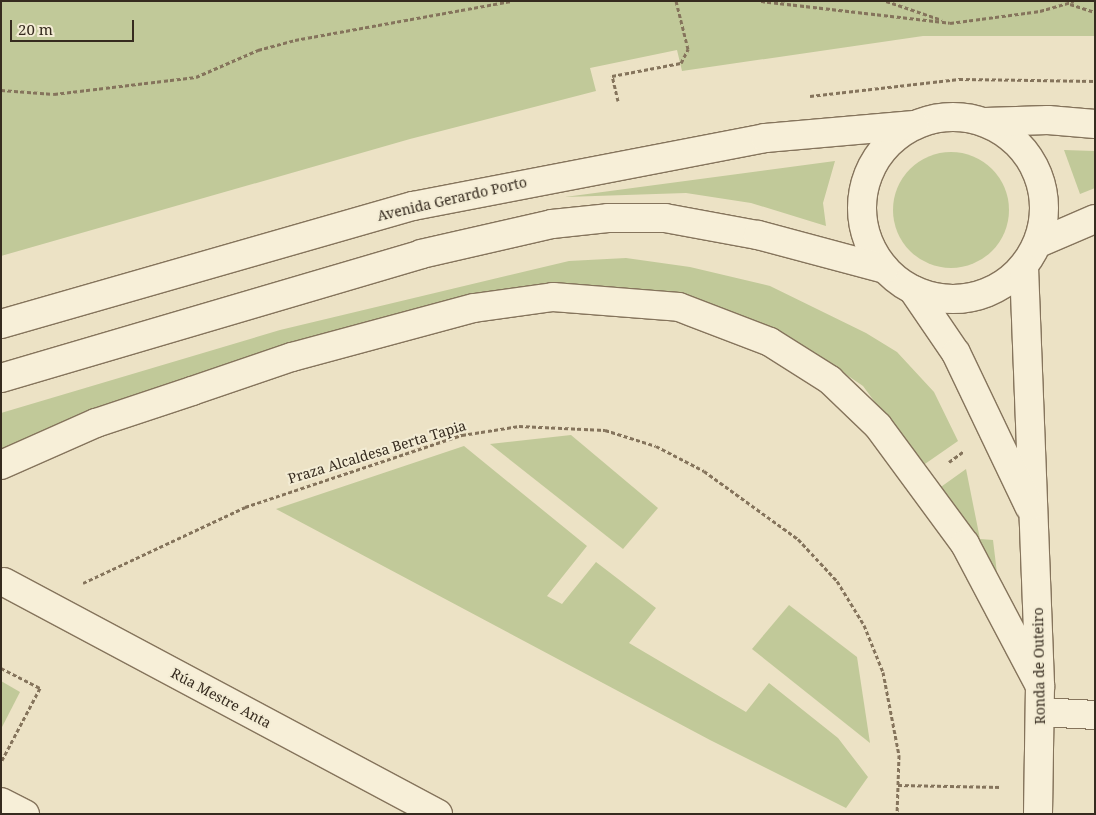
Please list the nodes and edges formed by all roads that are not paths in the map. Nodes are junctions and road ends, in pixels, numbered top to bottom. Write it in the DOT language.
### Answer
graph roads {
  1 [pos="985,122"];
  2 [pos="1095,124"];
  3 [pos="914,125"];
  4 [pos="1095,219"];
  5 [pos="1039,243"];
  6 [pos="1024,267"];
  7 [pos="884,269"];
  8 [pos="913,290"];
  9 [pos="1,324"];
  10 [pos="1,378"];
  11 [pos="1,465"];
  12 [pos="1035,518"];
  13 [pos="4,582"];
  14 [pos="1040,699"];
  15 [pos="1095,715"];
  16 [pos="1,802"];
  17 [pos="25,814"];
  18 [pos="438,814"];
  19 [pos="1038,814"];
  1 -- 2 [label="street"];
  1 -- 3 [label="street"];
  1 -- 5 [label="street"];
  3 -- 7 [label="street"];
  3 -- 9 [label="street, Avenida Gerardo Porto"];
  4 -- 5 [label="street"];
  5 -- 6 [label="street"];
  6 -- 8 [label="street"];
  6 -- 12 [label="street, Ronda de Outeiro"];
  7 -- 8 [label="street"];
  7 -- 10 [label="street"];
  8 -- 12 [label="street, Ronda de Outeiro"];
  11 -- 14 [label="street"];
  12 -- 14 [label="street, Ronda de Outeiro"];
  13 -- 18 [label="street, Rúa Mestre Anta"];
  14 -- 15 [label="street"];
  14 -- 19 [label="street, Ronda de Outeiro"];
  16 -- 17 [label="street"];
}
